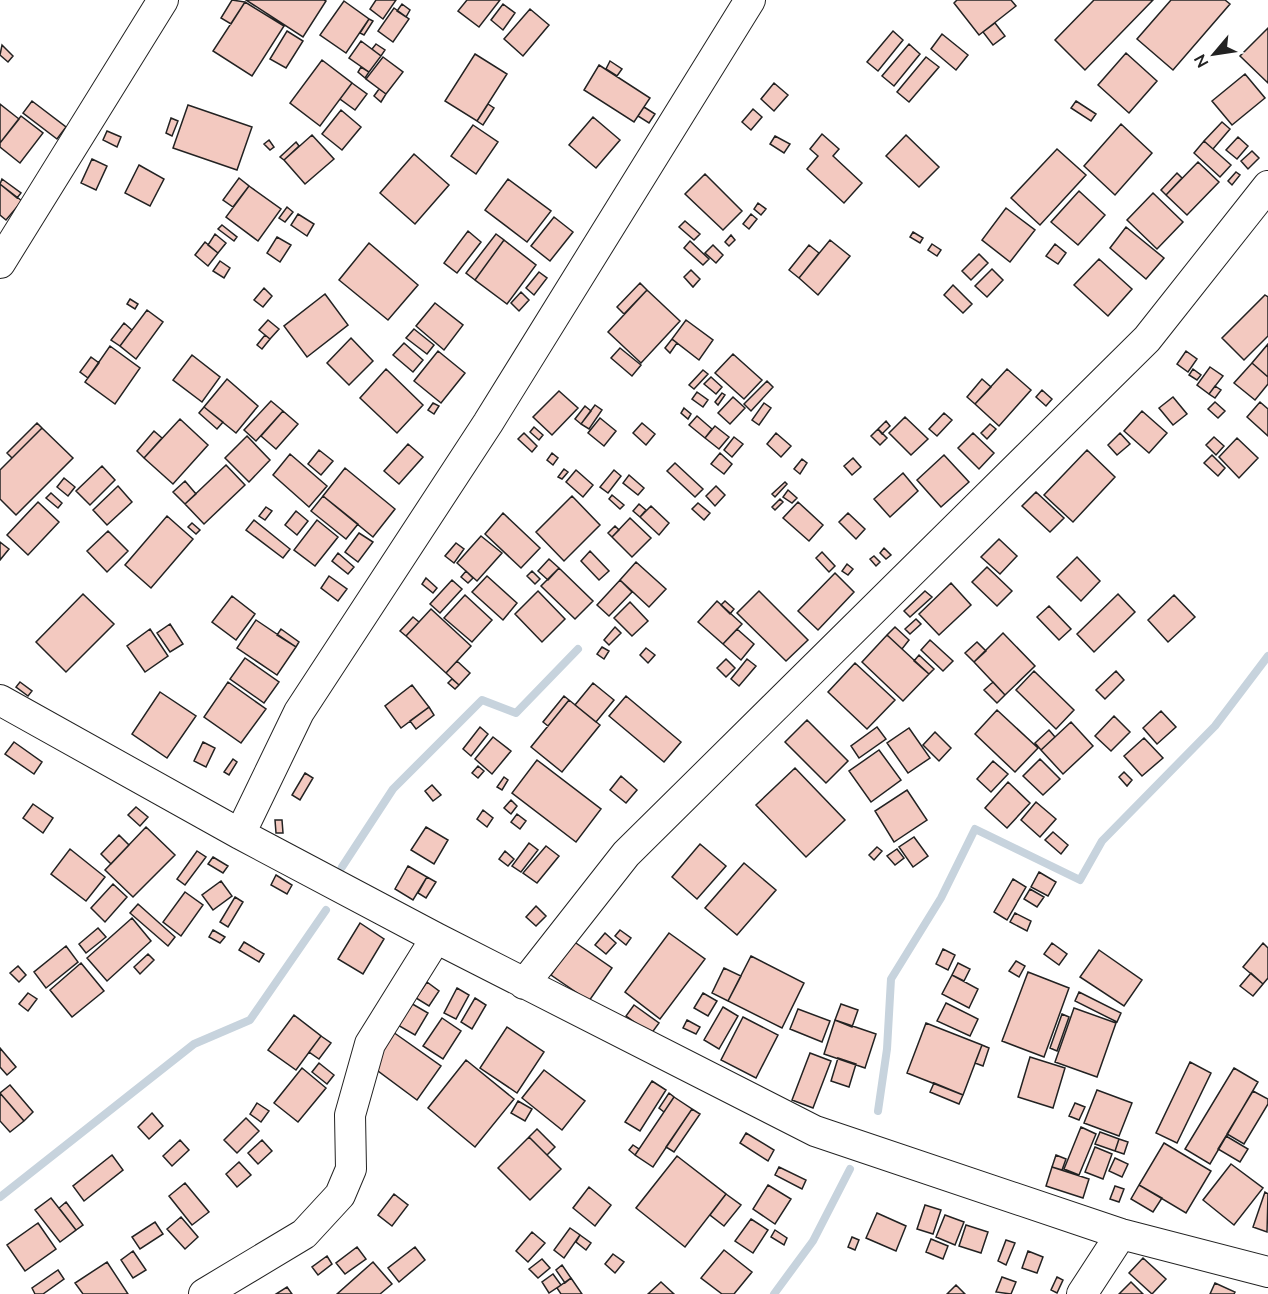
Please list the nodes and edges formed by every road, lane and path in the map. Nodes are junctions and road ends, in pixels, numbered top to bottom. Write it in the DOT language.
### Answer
graph roads {
  1 [pos="163,0"];
  2 [pos="750,0"];
  3 [pos="1268,186"];
  4 [pos="0,263"];
  5 [pos="0,700"];
  6 [pos="240,834"];
  7 [pos="436,938"];
  8 [pos="524,984"];
  9 [pos="1121,1234"];
  10 [pos="1268,1272"];
  11 [pos="204,1294"];
  12 [pos="1082,1294"];
  1 -- 4 [label="street"];
  2 -- 6 [label="street"];
  3 -- 8 [label="street"];
  5 -- 6 [label="street"];
  6 -- 7 [label="street"];
  7 -- 8 [label="street"];
  7 -- 11 [label="street"];
  8 -- 9 [label="street"];
  9 -- 10 [label="street"];
  9 -- 12 [label="street"];
}
